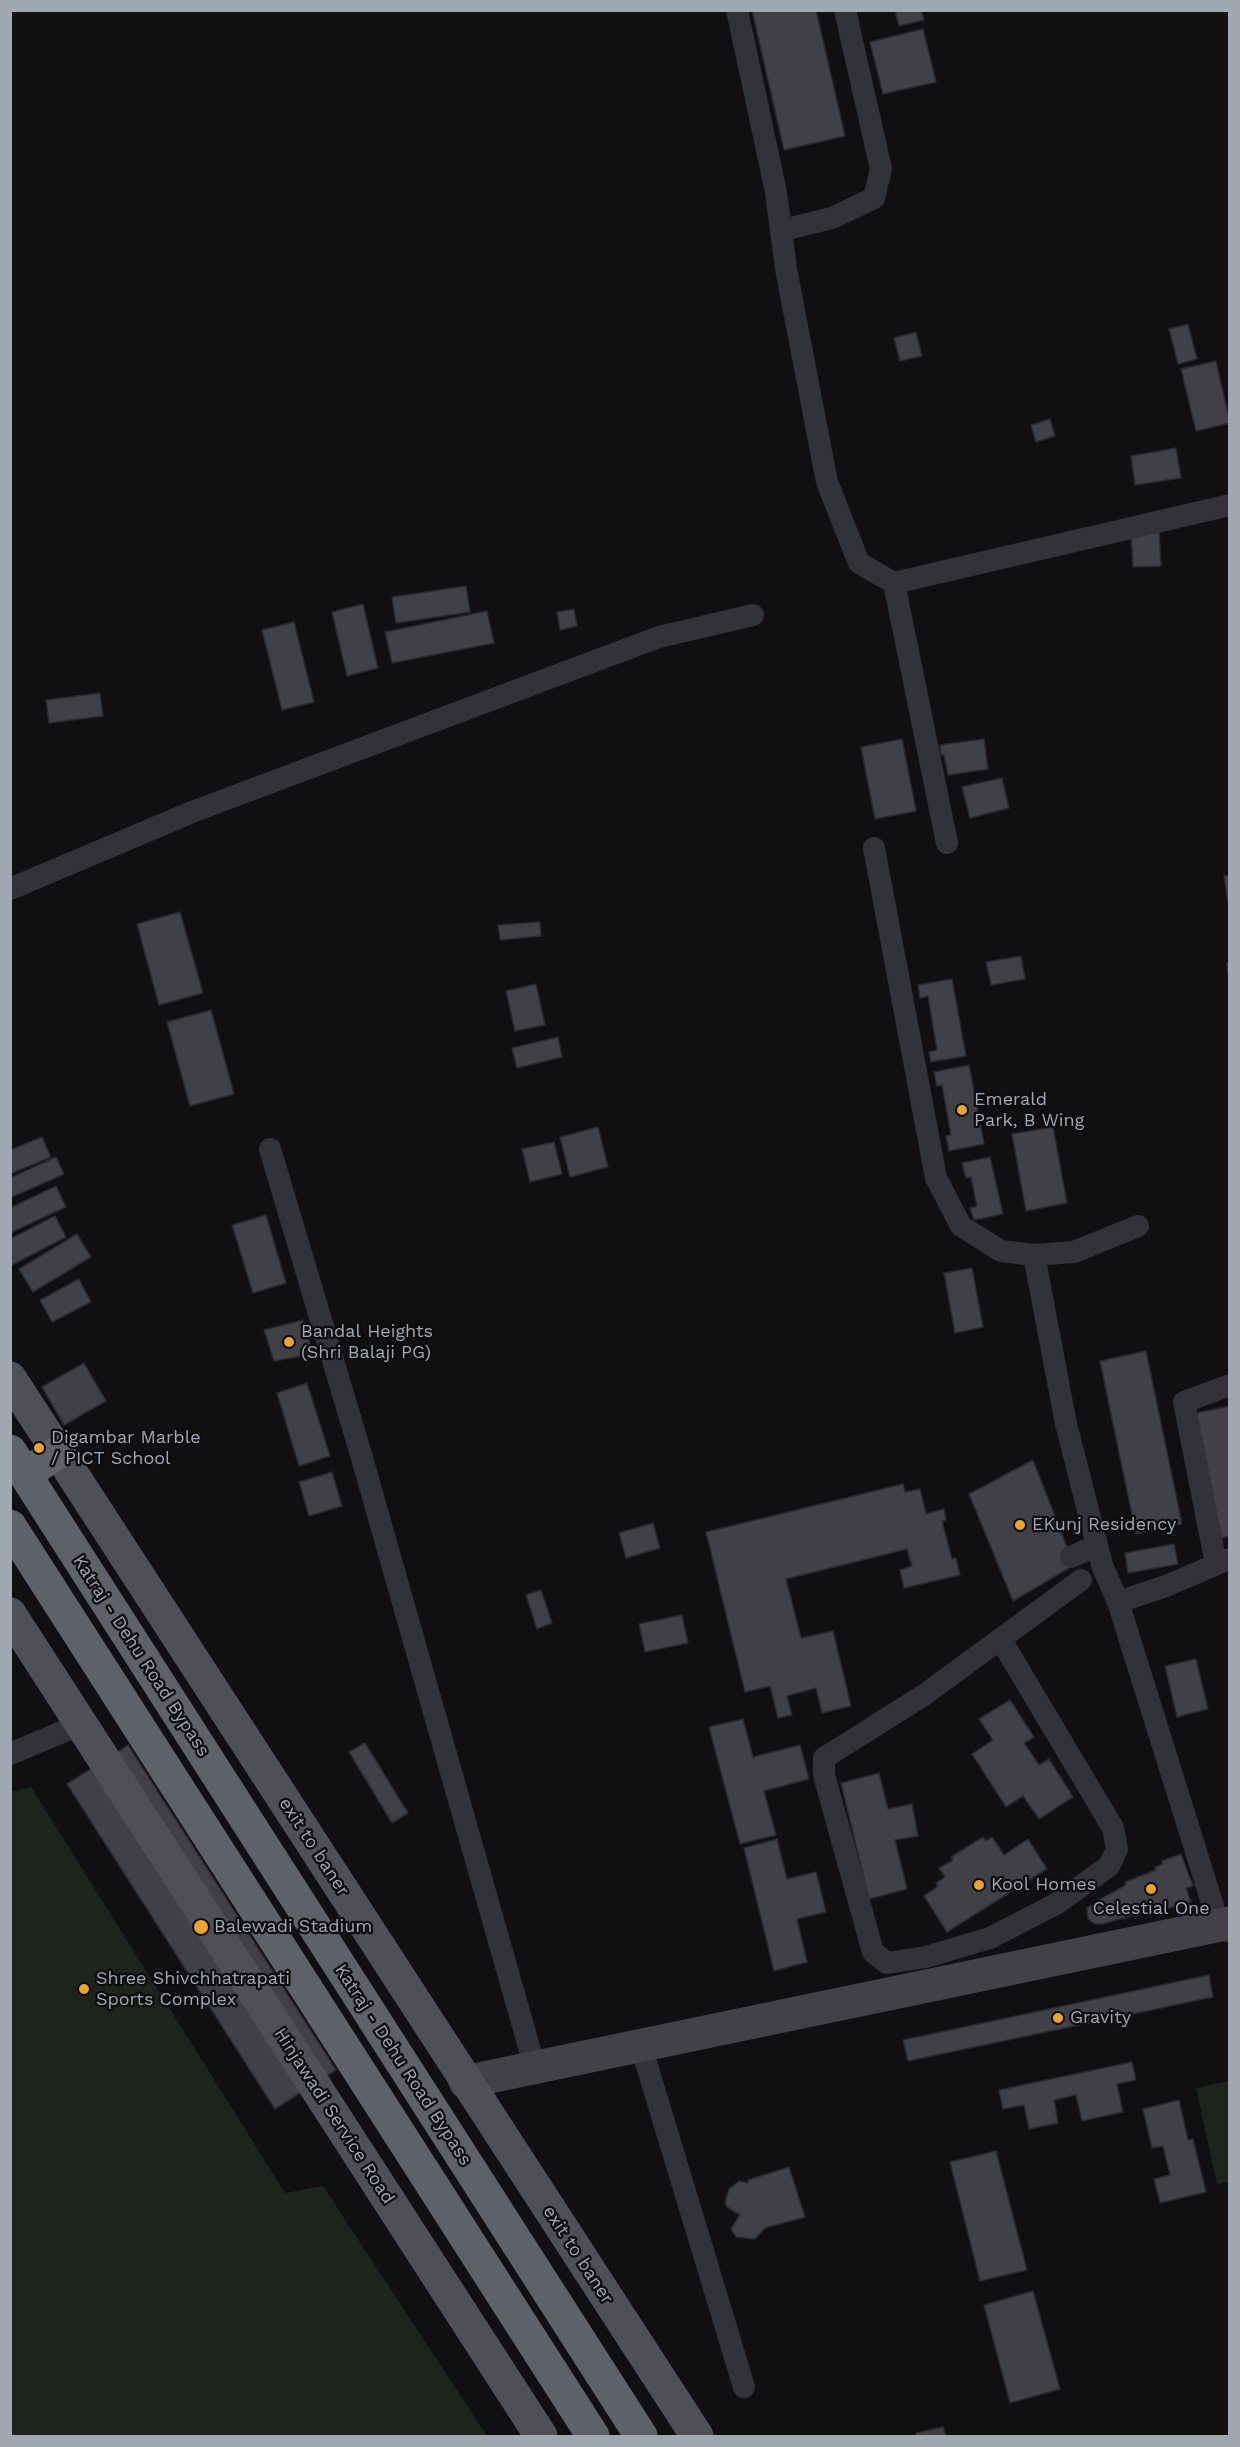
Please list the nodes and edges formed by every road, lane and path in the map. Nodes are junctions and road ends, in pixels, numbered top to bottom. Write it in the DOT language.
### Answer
graph roads {
  1 [pos="737,10"];
  2 [pos="845,10"];
  3 [pos="783,230"];
  4 [pos="1230,505"];
  5 [pos="894,583"];
  6 [pos="753,615"];
  7 [pos="947,843"];
  8 [pos="874,849"];
  9 [pos="10,889"];
  10 [pos="270,1149"];
  11 [pos="1138,1226"];
  12 [pos="1034,1255"];
  13 [pos="10,1378"];
  14 [pos="1230,1385"];
  15 [pos="58,1452"];
  16 [pos="18,1463"];
  17 [pos="10,1526"];
  18 [pos="1097,1545"];
  19 [pos="1071,1557"];
  20 [pos="1223,1561"];
  21 [pos="1081,1580"];
  22 [pos="1118,1602"];
  23 [pos="10,1614"];
  24 [pos="1001,1640"];
  25 [pos="81,1724"];
  26 [pos="10,1754"];
  27 [pos="1226,1927"];
  28 [pos="641,2046"];
  29 [pos="535,2068"];
  30 [pos="465,2082"];
  31 [pos="744,2387"];
  32 [pos="541,2436"];
  33 [pos="593,2436"];
  34 [pos="641,2436"];
  35 [pos="697,2436"];
  1 -- 3 [label="street"];
  2 -- 3 [label="street"];
  3 -- 5 [label="street"];
  4 -- 5 [label="street"];
  5 -- 7 [label="street"];
  6 -- 9 [label="street"];
  8 -- 12 [label="street"];
  10 -- 29 [label="street"];
  11 -- 12 [label="street"];
  12 -- 18 [label="street"];
  13 -- 15 [label="main road, exit to baner"];
  14 -- 20 [label="street"];
  15 -- 16 [label="highway"];
  15 -- 30 [label="main road, exit to baner"];
  16 -- 34 [label="highway, Katraj - Dehu Road Bypass"];
  17 -- 33 [label="highway"];
  18 -- 19 [label="street"];
  18 -- 22 [label="street"];
  20 -- 22 [label="street"];
  21 -- 24 [label="street"];
  22 -- 27 [label="street"];
  23 -- 25 [label="main road, Hinjawadi Service Road"];
  24 -- 24 [label="street"];
  25 -- 26 [label="street"];
  25 -- 32 [label="main road, Hinjawadi Service Road"];
  27 -- 28 [label="street"];
  28 -- 29 [label="street"];
  28 -- 31 [label="street"];
  29 -- 30 [label="street"];
  30 -- 35 [label="main road, exit to baner"];
}
